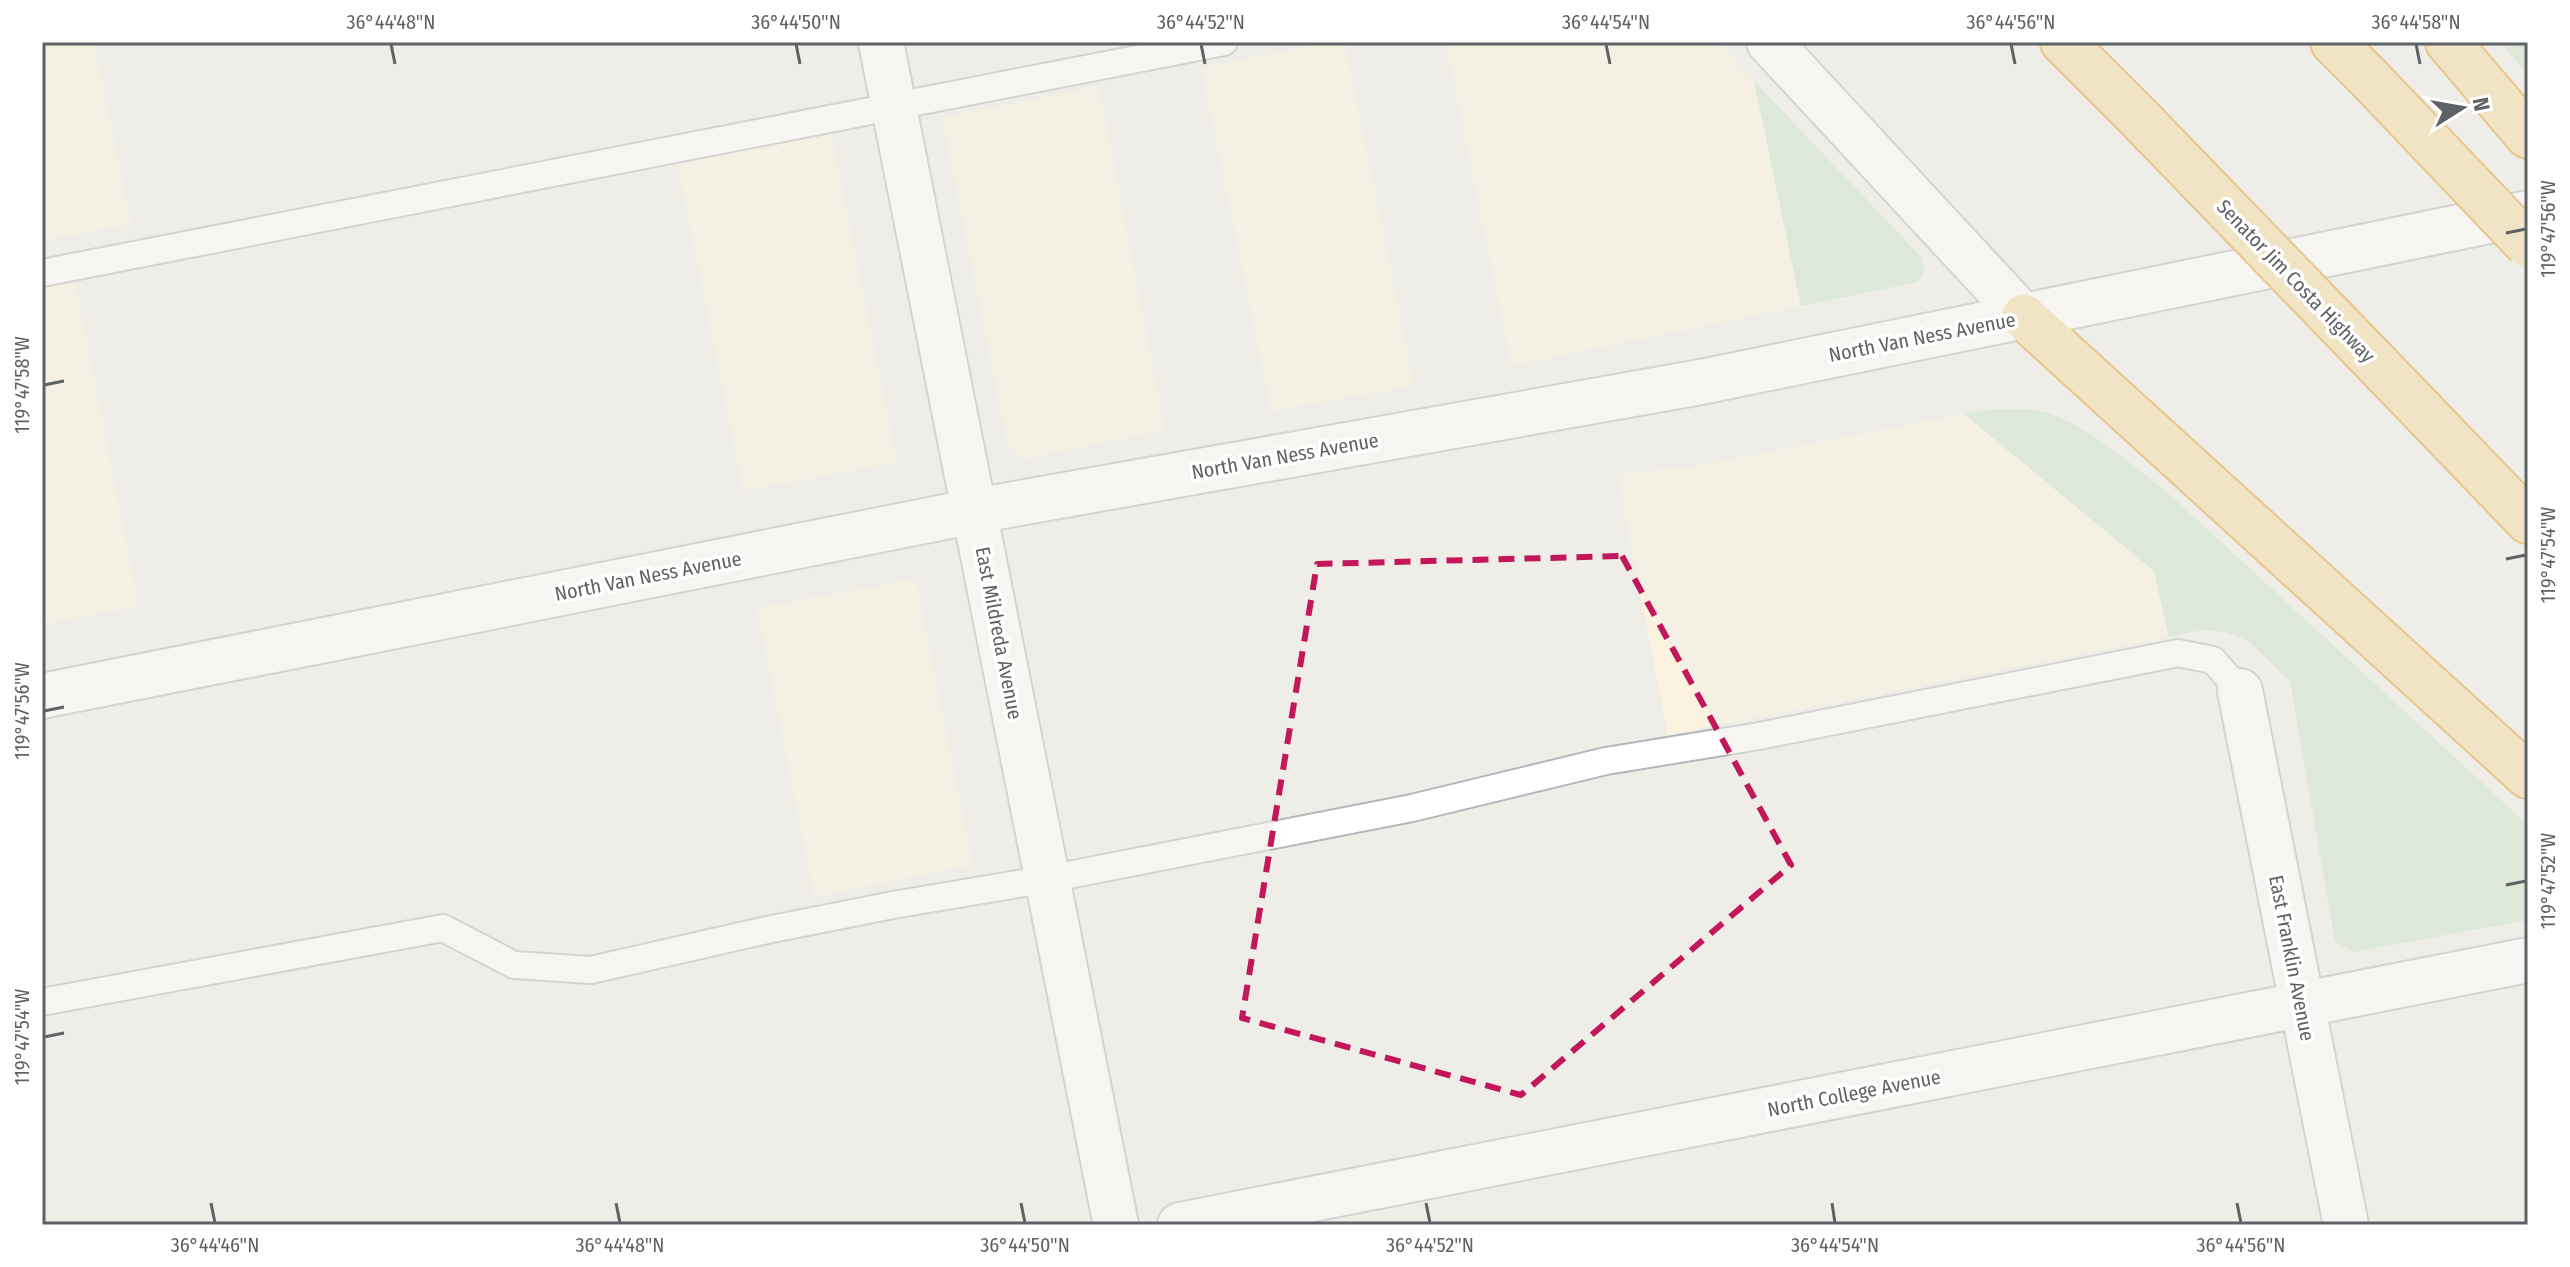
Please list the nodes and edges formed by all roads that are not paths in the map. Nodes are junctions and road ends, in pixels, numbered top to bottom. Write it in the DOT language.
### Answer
graph roads {
  1 [pos="881,42"];
  2 [pos="1224,42"];
  3 [pos="1769,42"];
  4 [pos="2063,42"];
  5 [pos="2333,42"];
  6 [pos="2454,48"];
  7 [pos="894,106"];
  8 [pos="2528,136"];
  9 [pos="2528,213"];
  10 [pos="2528,245"];
  11 [pos="42,273"];
  12 [pos="2024,317"];
  13 [pos="975,511"];
  14 [pos="2528,521"];
  15 [pos="2240,691"];
  16 [pos="42,696"];
  17 [pos="2528,776"];
  18 [pos="1048,879"];
  19 [pos="2528,960"];
  20 [pos="42,1002"];
  21 [pos="2301,1005"];
  22 [pos="1116,1225"];
  23 [pos="1180,1225"];
  24 [pos="2346,1225"];
  1 -- 7 [label="street, East Mildreda Avenue"];
  2 -- 7 [label="lane"];
  3 -- 12 [label="street"];
  4 -- 14 [label="highway, Senator Jim Costa Highway, bridge"];
  5 -- 10 [label="highway, bridge"];
  6 -- 8 [label="highway"];
  7 -- 11 [label="lane"];
  7 -- 13 [label="street, East Mildreda Avenue"];
  9 -- 12 [label="street, North Van Ness Avenue"];
  12 -- 13 [label="street, North Van Ness Avenue"];
  12 -- 17 [label="highway"];
  13 -- 16 [label="street, North Van Ness Avenue"];
  13 -- 18 [label="street, East Mildreda Avenue"];
  15 -- 18 [label="lane"];
  15 -- 21 [label="street, East Franklin Avenue"];
  18 -- 20 [label="lane"];
  18 -- 22 [label="street, East Mildreda Avenue"];
  19 -- 21 [label="street, North College Avenue"];
  21 -- 23 [label="street, North College Avenue"];
  21 -- 24 [label="street, East Franklin Avenue"];
}
